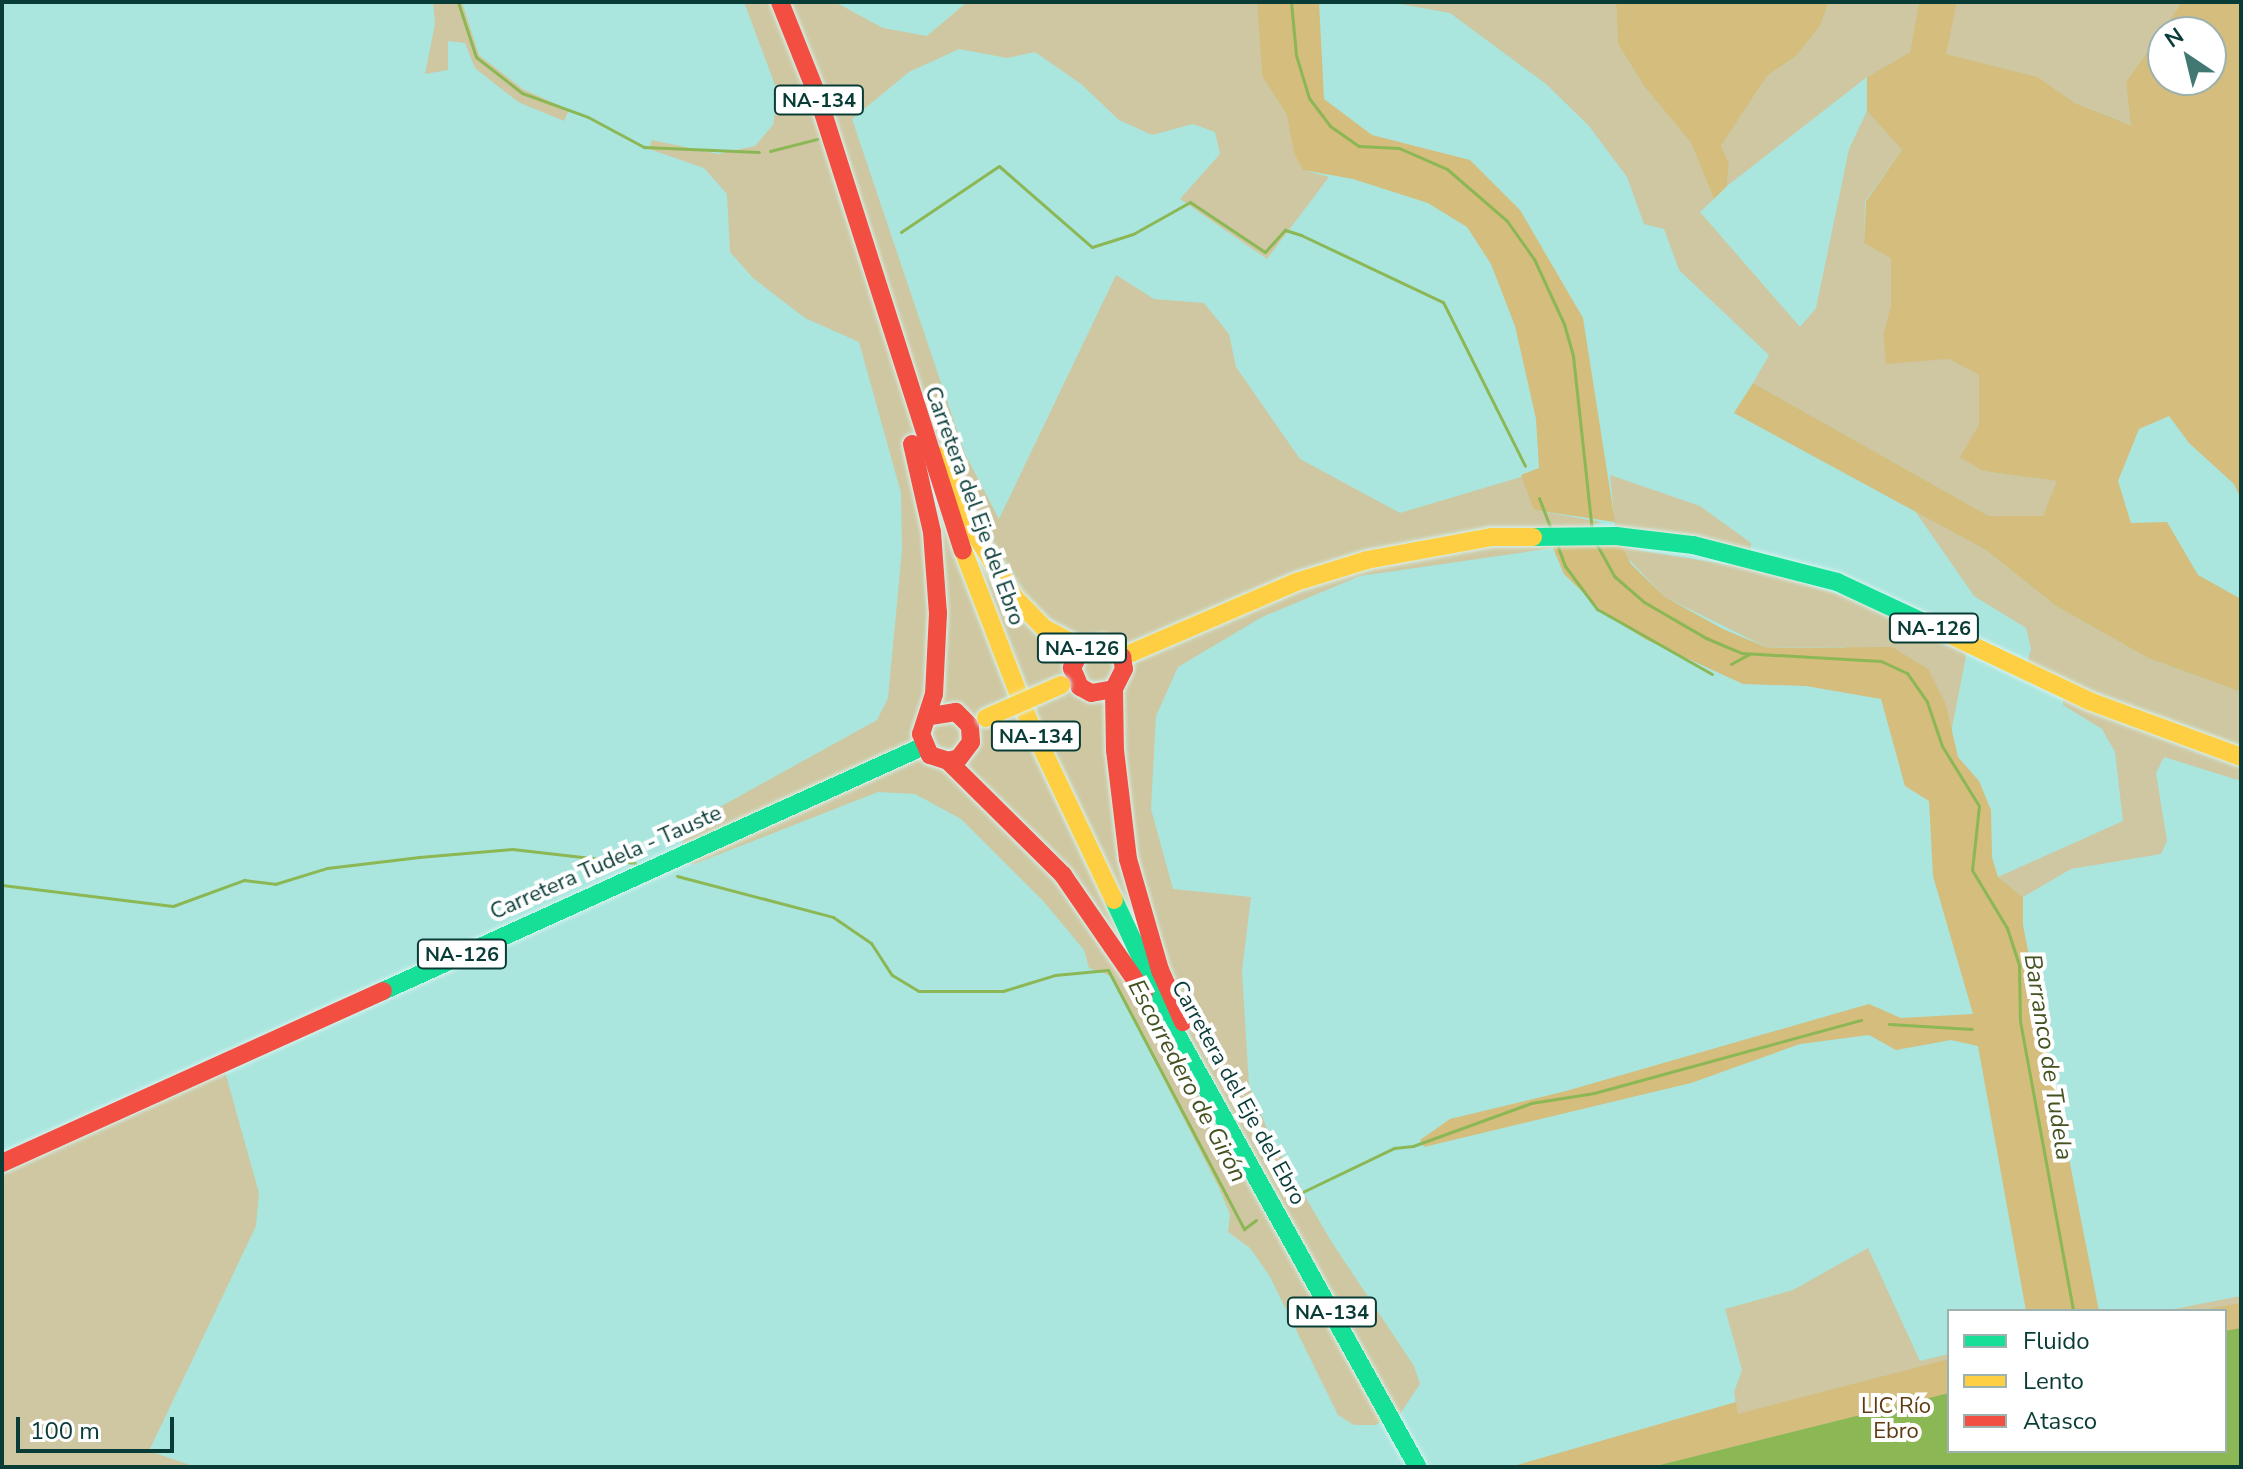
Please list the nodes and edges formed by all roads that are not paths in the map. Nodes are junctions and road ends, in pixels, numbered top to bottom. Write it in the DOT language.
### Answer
graph roads {
  1 [pos="780,2"];
  2 [pos="850,201"];
  3 [pos="878,296"];
  4 [pos="1082,648"];
  5 [pos="1122,657"];
  6 [pos="1068,682"];
  7 [pos="1114,689"];
  8 [pos="930,716"];
  9 [pos="978,722"];
  10 [pos="924,746"];
  11 [pos="2241,757"];
  12 [pos="948,761"];
  13 [pos="1244,1154"];
  14 [pos="2,1163"];
  15 [pos="1289,1235"];
  16 [pos="1418,1467"];
  1 -- 2 [label="main road, Carretera del Eje del Ebro / NA-134"];
  2 -- 3 [label="main road, Carretera del Eje del Ebro / NA-134"];
  2 -- 4 [label="main road"];
  3 -- 8 [label="main road"];
  3 -- 13 [label="main road, Carretera del Eje del Ebro / NA-134"];
  4 -- 5 [label="main road, NA-126"];
  4 -- 6 [label="main road, NA-126"];
  5 -- 7 [label="main road, NA-126"];
  5 -- 11 [label="main road, NA-126"];
  6 -- 7 [label="main road, NA-126"];
  6 -- 9 [label="main road, NA-126, bridge"];
  7 -- 13 [label="main road"];
  8 -- 9 [label="main road"];
  8 -- 10 [label="main road"];
  9 -- 12 [label="main road"];
  10 -- 12 [label="main road"];
  10 -- 14 [label="main road, Carretera Tudela - Tauste / NA-126"];
  12 -- 15 [label="main road"];
  13 -- 15 [label="main road, Carretera del Eje del Ebro / NA-134"];
  15 -- 16 [label="main road, Carretera del Eje del Ebro / NA-134"];
}
